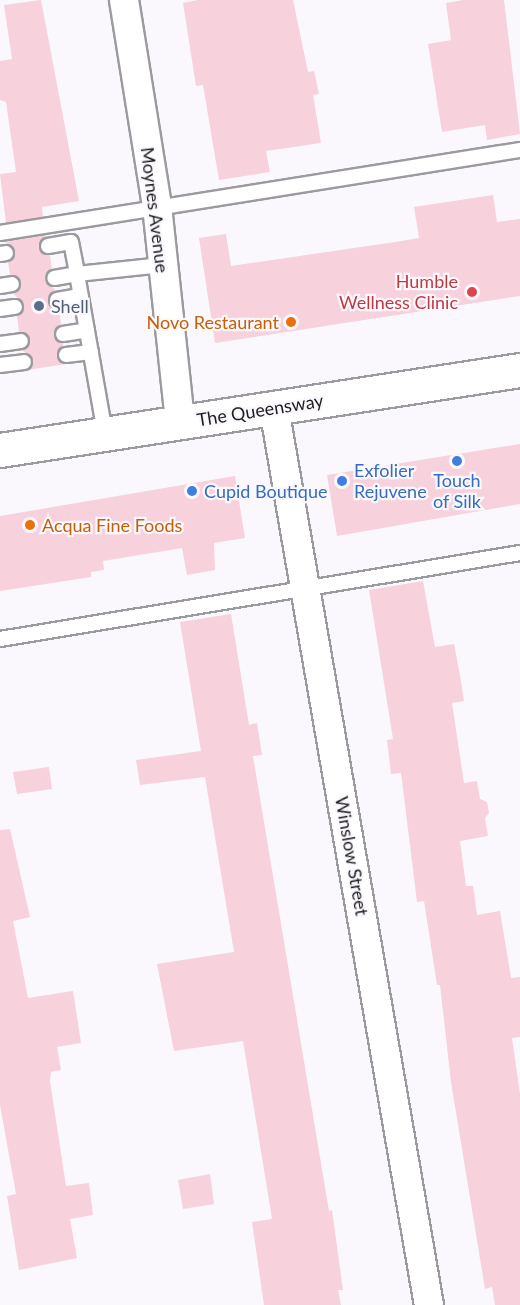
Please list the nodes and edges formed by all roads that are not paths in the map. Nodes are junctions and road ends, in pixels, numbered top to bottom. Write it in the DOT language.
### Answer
graph roads {
  1 [pos="124,0"];
  2 [pos="520,150"];
  3 [pos="157,206"];
  4 [pos="0,233"];
  5 [pos="48,246"];
  6 [pos="162,266"];
  7 [pos="77,274"];
  8 [pos="54,278"];
  9 [pos="80,296"];
  10 [pos="57,300"];
  11 [pos="15,307"];
  12 [pos="0,309"];
  13 [pos="87,330"];
  14 [pos="63,334"];
  15 [pos="21,341"];
  16 [pos="0,344"];
  17 [pos="91,352"];
  18 [pos="66,355"];
  19 [pos="24,362"];
  20 [pos="0,365"];
  21 [pos="520,370"];
  22 [pos="274,408"];
  23 [pos="180,422"];
  24 [pos="105,433"];
  25 [pos="0,450"];
  26 [pos="520,553"];
  27 [pos="305,586"];
  28 [pos="0,639"];
  29 [pos="429,1305"];
  1 -- 3 [label="street, Moynes Avenue"];
  2 -- 3 [label="lane"];
  3 -- 4 [label="lane"];
  3 -- 6 [label="street, Moynes Avenue"];
  5 -- 7 [label="lane"];
  6 -- 7 [label="lane"];
  6 -- 23 [label="street, Moynes Avenue"];
  7 -- 8 [label="lane"];
  7 -- 9 [label="lane"];
  9 -- 10 [label="lane"];
  9 -- 13 [label="lane"];
  11 -- 12 [label="lane"];
  13 -- 14 [label="lane"];
  13 -- 17 [label="lane"];
  15 -- 16 [label="lane"];
  17 -- 18 [label="lane"];
  17 -- 24 [label="lane"];
  19 -- 20 [label="lane"];
  21 -- 22 [label="main road, The Queensway"];
  22 -- 23 [label="main road, The Queensway"];
  22 -- 27 [label="street, Winslow Street"];
  23 -- 24 [label="main road, The Queensway"];
  24 -- 25 [label="main road, The Queensway"];
  26 -- 27 [label="lane"];
  27 -- 28 [label="lane"];
  27 -- 29 [label="street, Winslow Street"];
}
